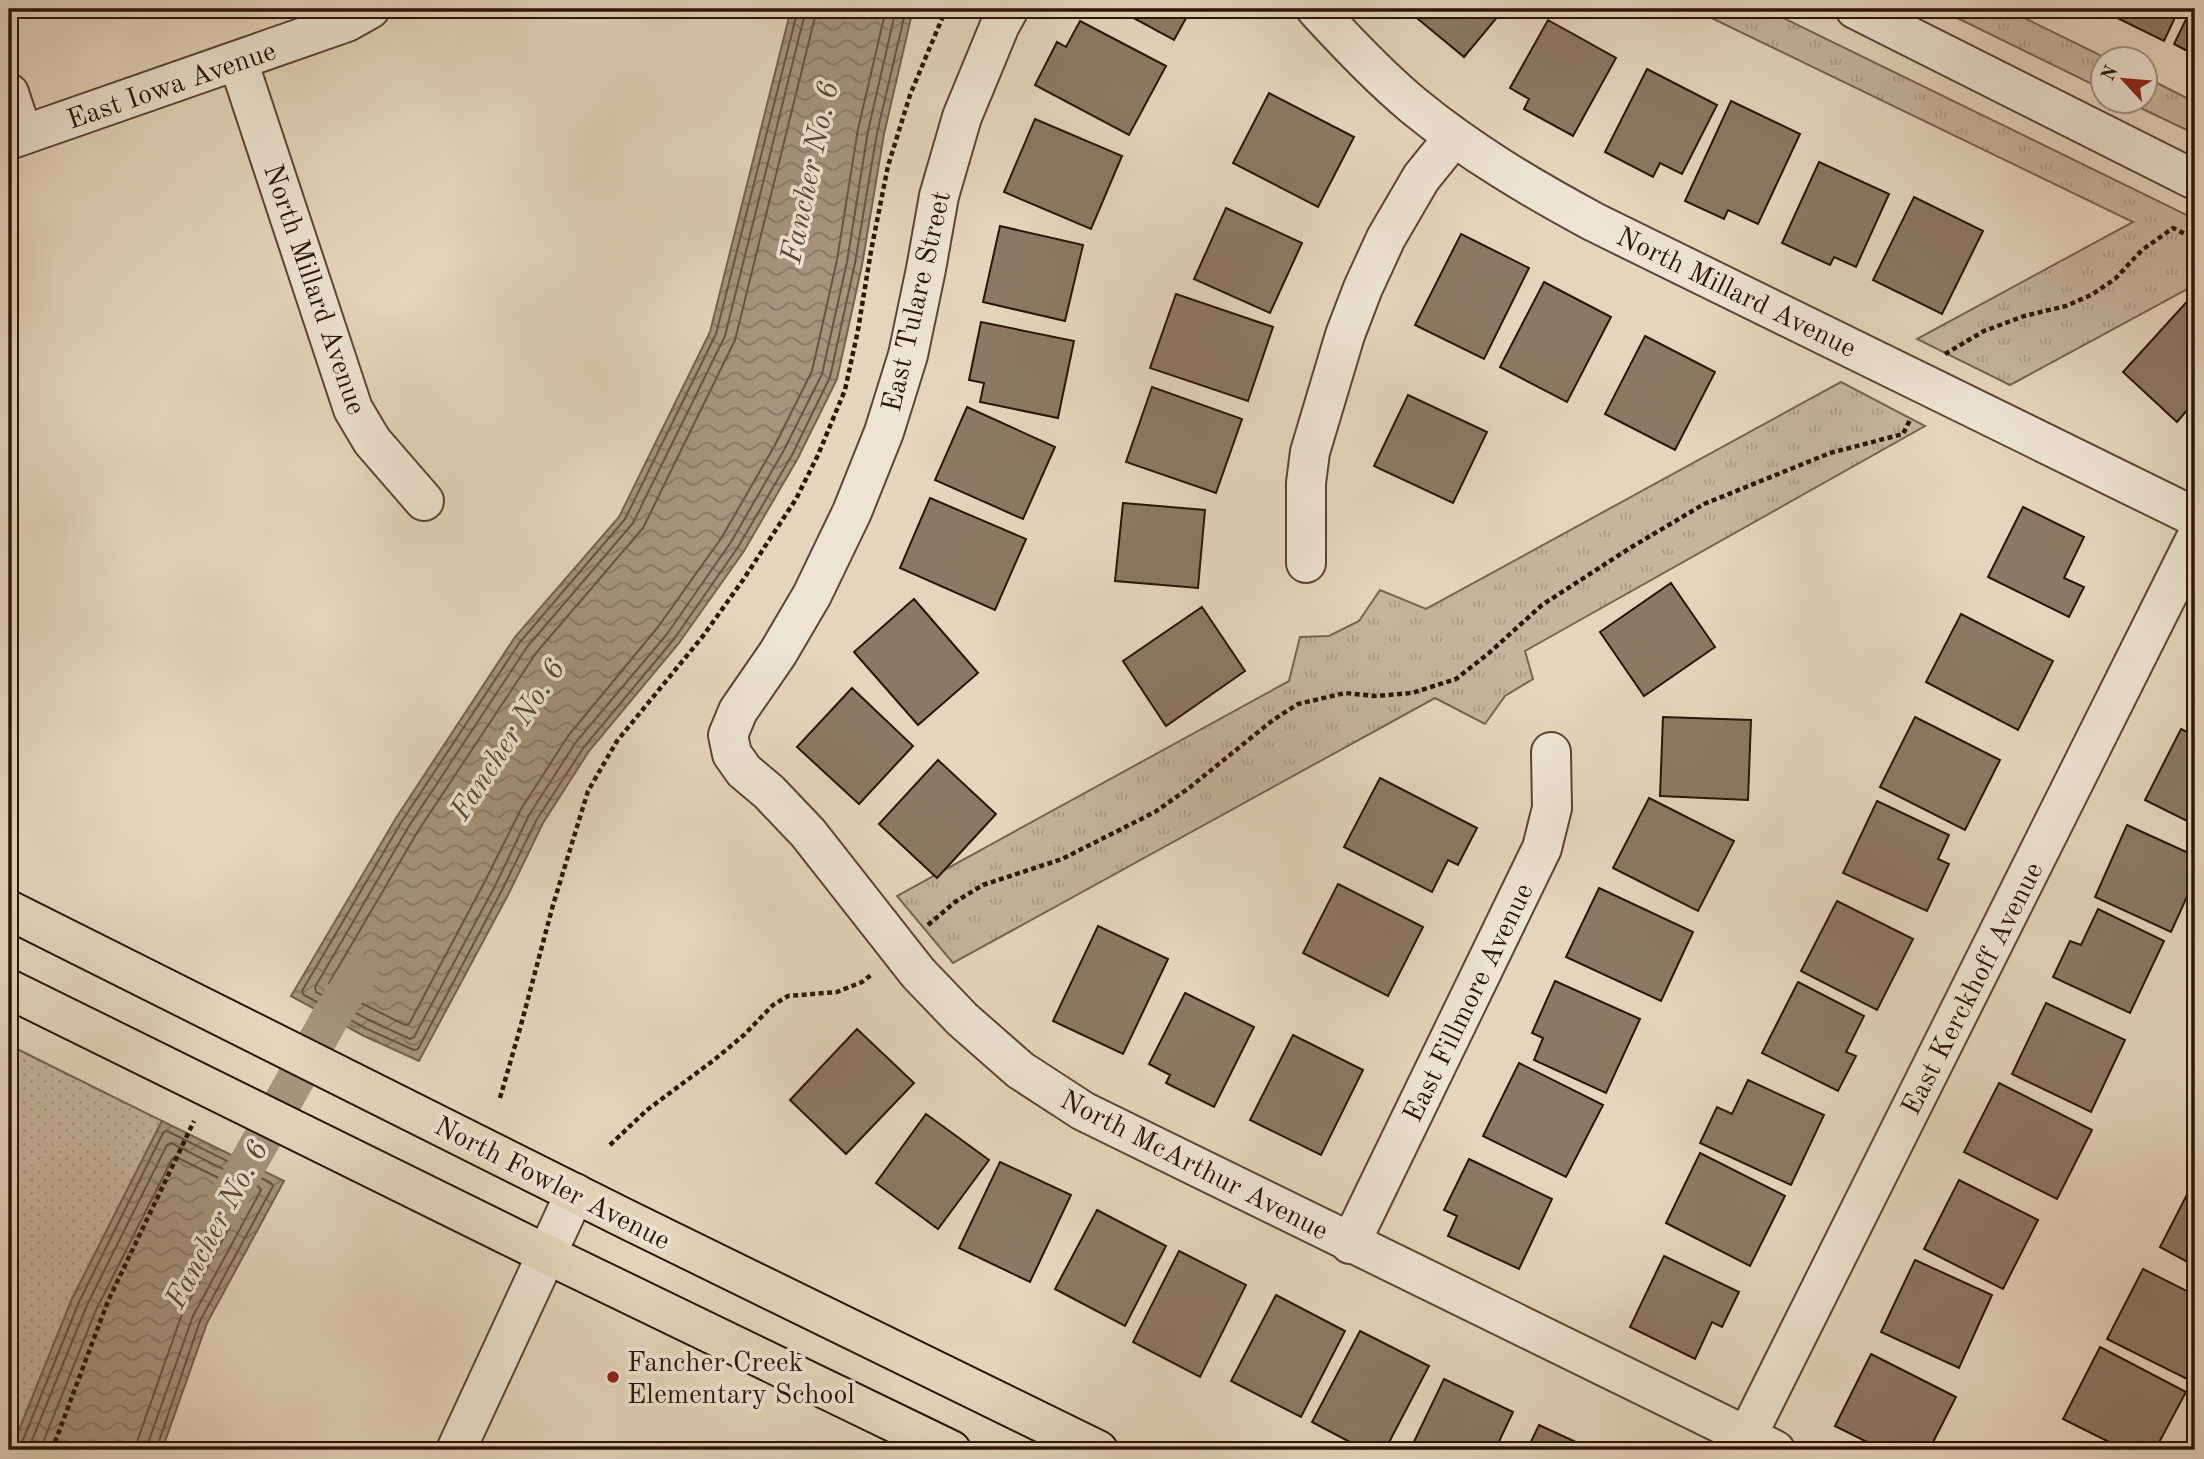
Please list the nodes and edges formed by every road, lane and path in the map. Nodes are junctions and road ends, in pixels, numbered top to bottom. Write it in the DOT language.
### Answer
graph roads {
  1 [pos="370,9"];
  2 [pos="946,9"];
  3 [pos="1009,9"];
  4 [pos="1316,9"];
  5 [pos="1855,9"];
  6 [pos="237,61"];
  7 [pos="9,93"];
  8 [pos="1454,137"];
  9 [pos="16,138"];
  10 [pos="2195,180"];
  11 [pos="2195,239"];
  12 [pos="1942,356"];
  13 [pos="1912,416"];
  14 [pos="424,501"];
  15 [pos="2195,517"];
  16 [pos="2195,540"];
  17 [pos="1306,563"];
  18 [pos="728,735"];
  19 [pos="1551,752"];
  20 [pos="9,910"];
  21 [pos="925,928"];
  22 [pos="872,974"];
  23 [pos="9,989"];
  24 [pos="209,1088"];
  25 [pos="500,1098"];
  26 [pos="610,1145"];
  27 [pos="575,1193"];
  28 [pos="1350,1244"];
  29 [pos="546,1254"];
  30 [pos="1761,1443"];
  31 [pos="52,1450"];
  32 [pos="456,1450"];
  33 [pos="951,1450"];
  34 [pos="1098,1450"];
  1 -- 6 [label="street, East Iowa Avenue"];
  2 -- 25 [label="path"];
  3 -- 18 [label="street, East Tulare Street"];
  4 -- 8 [label="street, North Millard Avenue"];
  5 -- 10 [label="street"];
  6 -- 9 [label="street, East Iowa Avenue"];
  6 -- 14 [label="street, North Millard Avenue"];
  7 -- 9 [label="street"];
  8 -- 15 [label="street, North Millard Avenue"];
  8 -- 17 [label="street"];
  11 -- 12 [label="path"];
  13 -- 21 [label="path"];
  16 -- 30 [label="street, East Kerckhoff Avenue"];
  18 -- 28 [label="street, North McArthur Avenue"];
  19 -- 28 [label="street, East Fillmore Avenue"];
  20 -- 27 [label="main road, North Fowler Avenue"];
  22 -- 26 [label="path"];
  23 -- 24 [label="main road"];
  24 -- 29 [label="main road"];
  24 -- 31 [label="path"];
  27 -- 29 [label="street"];
  27 -- 34 [label="main road, North Fowler Avenue"];
  28 -- 30 [label="street, North McArthur Avenue"];
  29 -- 32 [label="street"];
  29 -- 33 [label="main road"];
}
